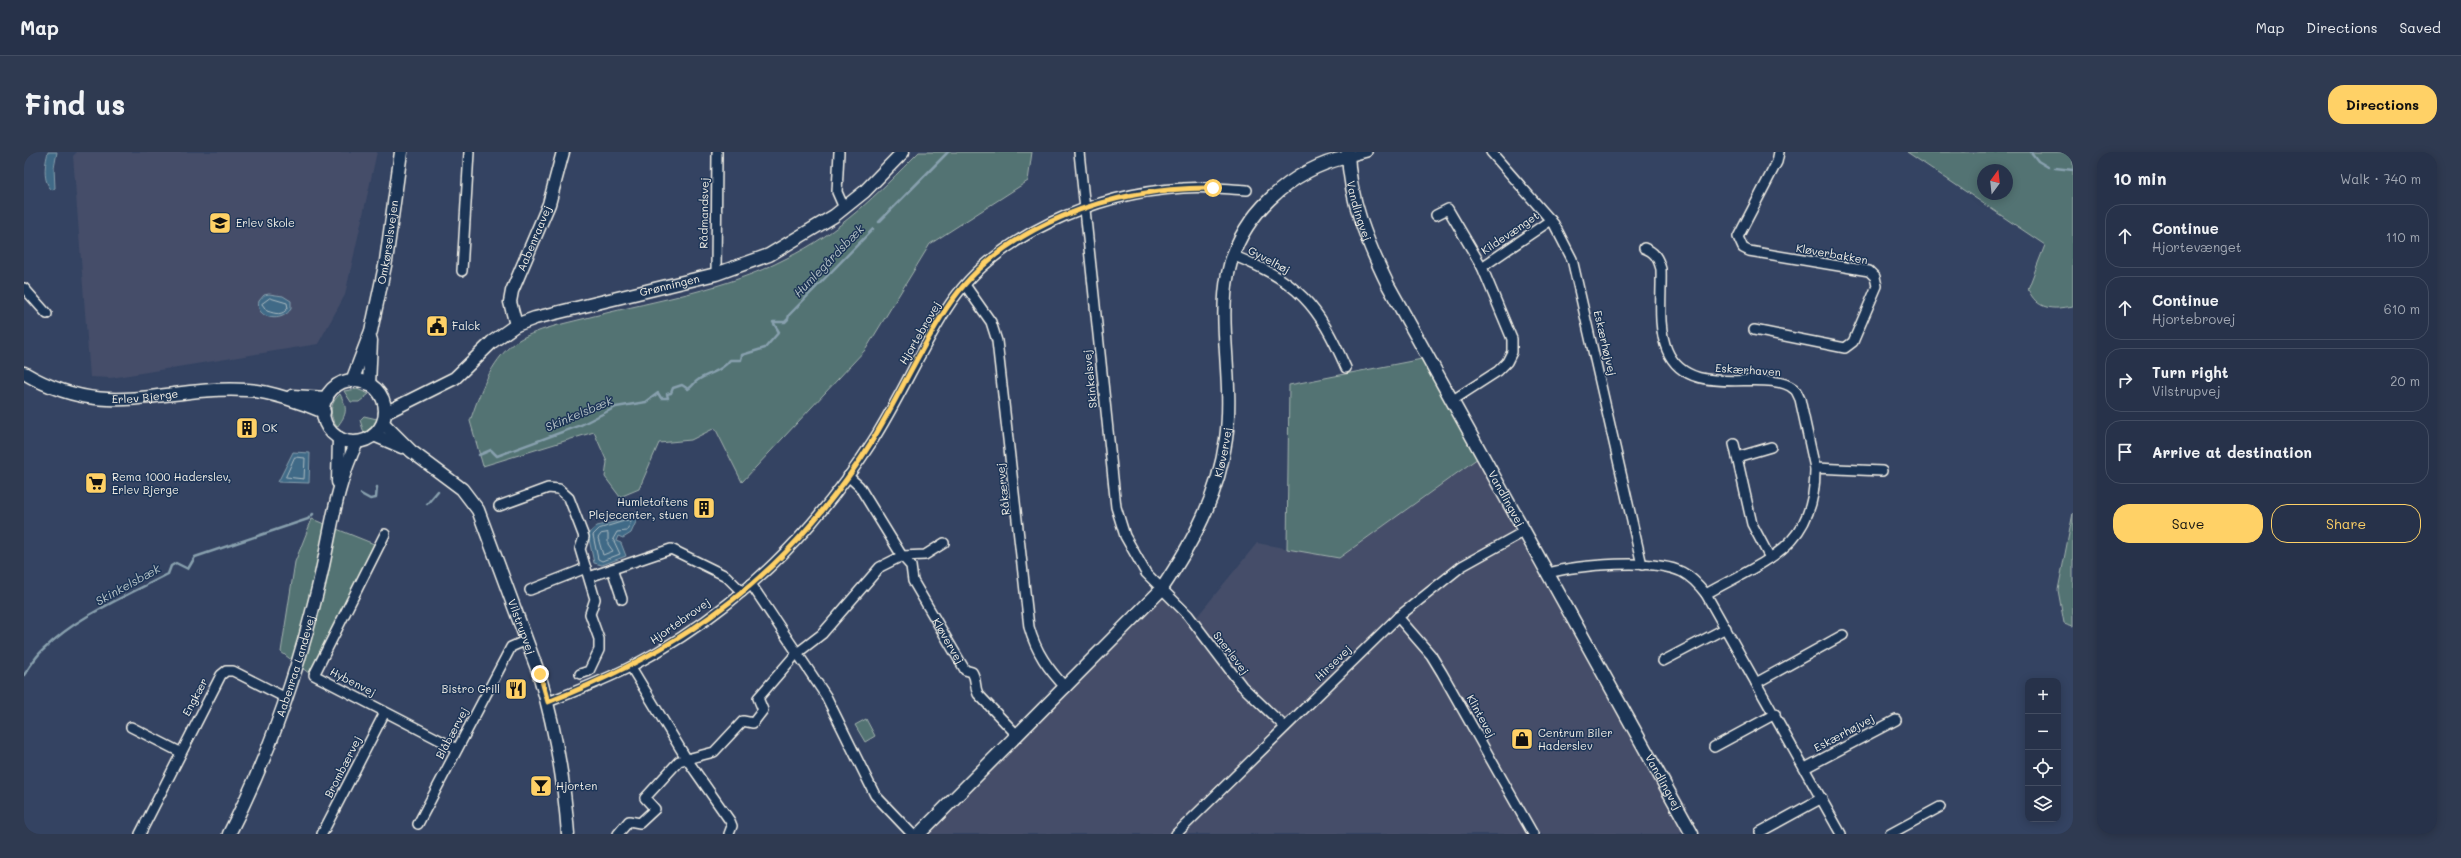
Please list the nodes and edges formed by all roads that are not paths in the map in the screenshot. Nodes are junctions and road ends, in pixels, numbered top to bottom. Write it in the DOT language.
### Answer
graph roads {
  1 [pos="401,152"];
  2 [pos="469,152"];
  3 [pos="564,152"];
  4 [pos="717,152"];
  5 [pos="839,152"];
  6 [pos="903,152"];
  7 [pos="1079,152"];
  8 [pos="1367,152"];
  9 [pos="1491,152"];
  10 [pos="1779,152"];
  11 [pos="1348,154"];
  12 [pos="1247,190"];
  13 [pos="844,208"];
  14 [pos="1085,209"];
  15 [pos="1436,215"];
  16 [pos="1551,220"];
  17 [pos="1644,248"];
  18 [pos="1232,255"];
  19 [pos="1482,267"];
  20 [pos="462,271"];
  21 [pos="716,274"];
  22 [pos="965,285"];
  23 [pos="24,288"];
  24 [pos="47,314"];
  25 [pos="516,326"];
  26 [pos="1754,330"];
  27 [pos="371,331"];
  28 [pos="1346,368"];
  29 [pos="24,374"];
  30 [pos="352,381"];
  31 [pos="370,385"];
  32 [pos="423,394"];
  33 [pos="270,395"];
  34 [pos="326,398"];
  35 [pos="382,398"];
  36 [pos="1454,400"];
  37 [pos="324,412"];
  38 [pos="384,418"];
  39 [pos="374,435"];
  40 [pos="339,438"];
  41 [pos="357,442"];
  42 [pos="1734,444"];
  43 [pos="1771,447"];
  44 [pos="412,451"];
  45 [pos="1737,457"];
  46 [pos="1816,468"];
  47 [pos="1882,471"];
  48 [pos="848,476"];
  49 [pos="338,491"];
  50 [pos="500,506"];
  51 [pos="1525,531"];
  52 [pos="385,534"];
  53 [pos="944,542"];
  54 [pos="902,556"];
  55 [pos="1770,558"];
  56 [pos="1642,564"];
  57 [pos="586,568"];
  58 [pos="612,569"];
  59 [pos="1548,573"];
  60 [pos="589,577"];
  61 [pos="751,584"];
  62 [pos="530,590"];
  63 [pos="1161,590"];
  64 [pos="742,592"];
  65 [pos="1706,594"];
  66 [pos="622,599"];
  67 [pos="1398,617"];
  68 [pos="1726,628"];
  69 [pos="1843,635"];
  70 [pos="527,640"];
  71 [pos="796,654"];
  72 [pos="1663,661"];
  73 [pos="631,667"];
  74 [pos="580,674"];
  75 [pos="1756,682"];
  76 [pos="1066,688"];
  77 [pos="286,698"];
  78 [pos="548,702"];
  79 [pos="385,712"];
  80 [pos="1774,714"];
  81 [pos="1896,720"];
  82 [pos="131,727"];
  83 [pos="1285,727"];
  84 [pos="1018,736"];
  85 [pos="1714,747"];
  86 [pos="457,749"];
  87 [pos="180,752"];
  88 [pos="686,758"];
  89 [pos="1804,768"];
  90 [pos="1822,798"];
  91 [pos="1940,807"];
  92 [pos="418,824"];
  93 [pos="1760,832"];
  94 [pos="140,834"];
  95 [pos="229,834"];
  96 [pos="322,834"];
  97 [pos="568,834"];
  98 [pos="618,834"];
  99 [pos="729,834"];
  100 [pos="912,834"];
  101 [pos="919,834"];
  102 [pos="1176,834"];
  103 [pos="1533,834"];
  104 [pos="1692,834"];
  105 [pos="1841,834"];
  106 [pos="1890,834"];
  1 -- 27 [label="street, Omkørselsvejen"];
  2 -- 20 [label="street"];
  3 -- 25 [label="street, Aabenraavej"];
  4 -- 21 [label="street, Rådmandsvej"];
  5 -- 13 [label="street"];
  6 -- 13 [label="street, Grønningen"];
  7 -- 14 [label="street, Skinkelsvej"];
  8 -- 11 [label="street"];
  9 -- 16 [label="street, Eskærhøjvej"];
  10 -- 26 [label="street, Kløverbakken"];
  11 -- 18 [label="street, Kløvervej"];
  11 -- 36 [label="street, Vandlingvej"];
  12 -- 14 [label="street, Hjortebrovej"];
  13 -- 21 [label="street, Grønningen"];
  14 -- 22 [label="street, Hjortebrovej"];
  14 -- 63 [label="street, Skinkelsvej"];
  15 -- 19 [label="street, Kildevænget"];
  16 -- 19 [label="street, Kildevænget"];
  16 -- 56 [label="street, Eskærhøjvej"];
  17 -- 46 [label="street, Eskærhaven"];
  18 -- 28 [label="street, Gyvelhøj"];
  18 -- 63 [label="street, Kløvervej"];
  19 -- 36 [label="street, Kildevænget"];
  21 -- 25 [label="street, Grønningen"];
  22 -- 48 [label="street, Hjortebrovej"];
  22 -- 76 [label="street, Råkærvej"];
  23 -- 24 [label="street"];
  25 -- 32 [label="street, Grønningen"];
  27 -- 30 [label="street, Omkørselsvejen"];
  27 -- 31 [label="street, Omkørselsvejen"];
  29 -- 33 [label="street, Erlev Bjerge"];
  30 -- 31 [label="street"];
  30 -- 34 [label="street"];
  31 -- 35 [label="street"];
  32 -- 35 [label="street, Grønningen"];
  32 -- 38 [label="street, Grønningen"];
  33 -- 34 [label="street, Erlev Bjerge"];
  33 -- 37 [label="street, Erlev Bjerge"];
  34 -- 37 [label="street"];
  35 -- 38 [label="street"];
  36 -- 51 [label="street, Vandlingvej"];
  37 -- 40 [label="street"];
  38 -- 39 [label="street"];
  38 -- 44 [label="street, Vilstrupvej"];
  39 -- 41 [label="street"];
  39 -- 44 [label="street, Vilstrupvej"];
  40 -- 41 [label="street"];
  40 -- 49 [label="street, Aabenraa Landevej"];
  41 -- 49 [label="street, Aabenraa Landevej"];
  42 -- 45 [label="street"];
  43 -- 45 [label="street"];
  44 -- 70 [label="street, Vilstrupvej"];
  45 -- 55 [label="street"];
  46 -- 47 [label="street"];
  46 -- 55 [label="street"];
  48 -- 54 [label="street"];
  48 -- 61 [label="street, Hjortebrovej"];
  49 -- 77 [label="street, Aabenraa Landevej"];
  50 -- 57 [label="street"];
  51 -- 59 [label="street, Vandlingvej"];
  51 -- 67 [label="street, Hirsevej"];
  52 -- 79 [label="street, Hybenvej"];
  53 -- 54 [label="street"];
  54 -- 71 [label="street"];
  54 -- 84 [label="street, Kløvervej"];
  55 -- 65 [label="street"];
  56 -- 59 [label="street"];
  56 -- 65 [label="street"];
  57 -- 60 [label="street"];
  57 -- 62 [label="street"];
  58 -- 60 [label="street"];
  58 -- 64 [label="street"];
  58 -- 66 [label="street"];
  59 -- 104 [label="street, Vandlingvej"];
  60 -- 74 [label="street"];
  61 -- 64 [label="street, Hjortebrovej"];
  61 -- 71 [label="street"];
  63 -- 76 [label="street, Kløvervej"];
  63 -- 83 [label="street, Snerlevej"];
  64 -- 73 [label="street, Hjortebrovej"];
  65 -- 68 [label="street"];
  67 -- 83 [label="street, Hirsevej"];
  67 -- 103 [label="street, Klintevej"];
  68 -- 72 [label="street"];
  68 -- 75 [label="street"];
  69 -- 75 [label="street"];
  70 -- 78 [label="street, Vilstrupvej"];
  70 -- 86 [label="street, Blåbærvej"];
  71 -- 88 [label="street"];
  71 -- 100 [label="street"];
  73 -- 78 [label="street, Hjortebrovej"];
  73 -- 88 [label="street"];
  75 -- 80 [label="street"];
  76 -- 84 [label="street, Kløvervej"];
  77 -- 87 [label="street, Engkær"];
  77 -- 95 [label="street, Aabenraa Landevej"];
  78 -- 97 [label="street, Vilstrupvej"];
  79 -- 86 [label="street, Hybenvej"];
  79 -- 96 [label="street, Brombærvej"];
  80 -- 85 [label="street"];
  80 -- 89 [label="street"];
  81 -- 89 [label="street, Eskærhøjvej"];
  82 -- 87 [label="street"];
  83 -- 102 [label="street, Hirsevej"];
  84 -- 101 [label="street, Kløvervej"];
  86 -- 92 [label="street, Blåbærvej"];
  87 -- 94 [label="street, Engkær"];
  88 -- 98 [label="street"];
  88 -- 99 [label="street"];
  89 -- 90 [label="street"];
  90 -- 93 [label="street"];
  90 -- 105 [label="street"];
  91 -- 106 [label="street"];
}
